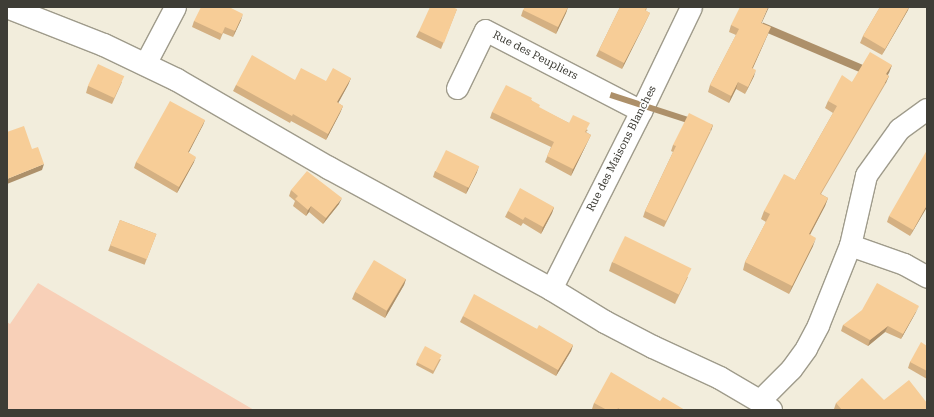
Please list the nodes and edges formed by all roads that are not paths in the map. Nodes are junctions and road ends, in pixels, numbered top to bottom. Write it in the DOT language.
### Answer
graph roads {
  1 [pos="7,7"];
  2 [pos="175,7"];
  3 [pos="691,7"];
  4 [pos="145,64"];
  5 [pos="458,88"];
  6 [pos="927,109"];
  7 [pos="641,111"];
  8 [pos="850,246"];
  9 [pos="927,277"];
  10 [pos="551,289"];
  11 [pos="765,405"];
  1 -- 4 [label="street"];
  2 -- 4 [label="street"];
  3 -- 7 [label="street, Rue des Maisons Blanches"];
  4 -- 10 [label="street"];
  5 -- 7 [label="street, Rue des Peupliers"];
  6 -- 8 [label="street"];
  7 -- 10 [label="street, Rue des Maisons Blanches"];
  8 -- 9 [label="street"];
  8 -- 11 [label="street"];
  10 -- 11 [label="street"];
}
